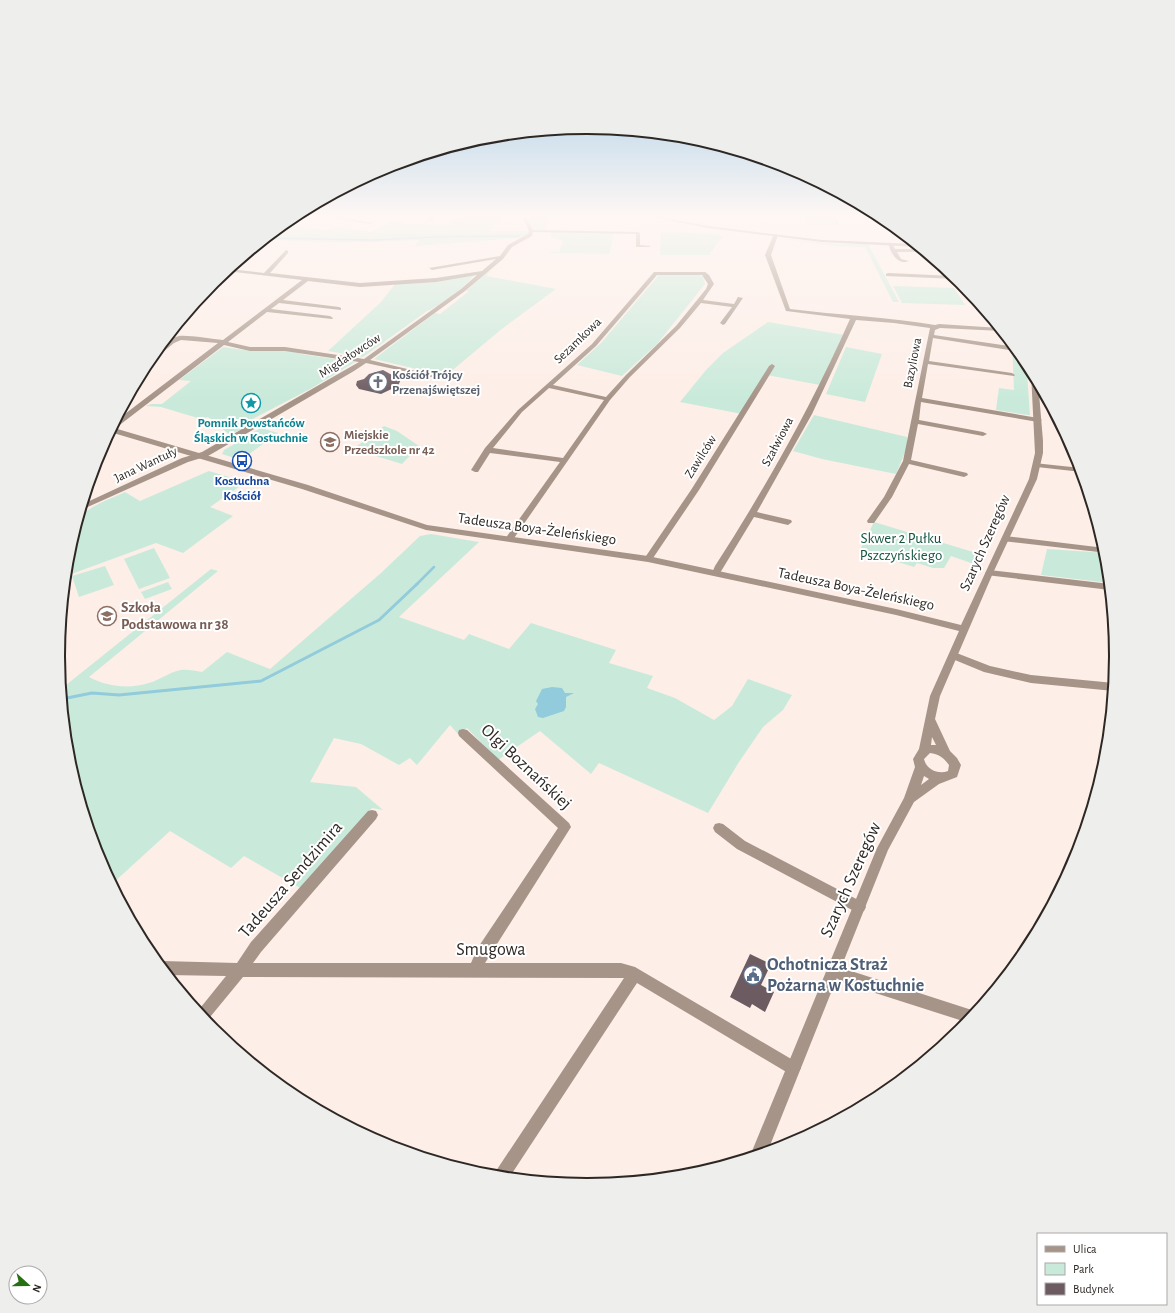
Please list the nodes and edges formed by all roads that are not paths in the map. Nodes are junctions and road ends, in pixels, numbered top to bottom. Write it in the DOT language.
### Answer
graph roads {
  1 [pos="285,276"];
  2 [pos="465,276"];
  3 [pos="479,276"];
  4 [pos="653,276"];
  5 [pos="707,276"];
  6 [pos="776,276"];
  7 [pos="917,276"];
  8 [pos="947,278"];
  9 [pos="307,279"];
  10 [pos="740,298"];
  11 [pos="277,301"];
  12 [pos="699,301"];
  13 [pos="736,306"];
  14 [pos="339,309"];
  15 [pos="265,310"];
  16 [pos="330,318"];
  17 [pos="854,318"];
  18 [pos="723,323"];
  19 [pos="934,327"];
  20 [pos="995,330"];
  21 [pos="930,336"];
  22 [pos="224,343"];
  23 [pos="168,346"];
  24 [pos="1009,348"];
  25 [pos="367,361"];
  26 [pos="925,362"];
  27 [pos="772,366"];
  28 [pos="1012,375"];
  29 [pos="434,377"];
  30 [pos="547,386"];
  31 [pos="1039,393"];
  32 [pos="608,399"];
  33 [pos="918,399"];
  34 [pos="122,419"];
  35 [pos="1038,420"];
  36 [pos="915,421"];
  37 [pos="116,432"];
  38 [pos="983,434"];
  39 [pos="488,450"];
  40 [pos="198,456"];
  41 [pos="564,460"];
  42 [pos="907,462"];
  43 [pos="1037,465"];
  44 [pos="1075,469"];
  45 [pos="475,470"];
  46 [pos="964,475"];
  47 [pos="88,505"];
  48 [pos="754,514"];
  49 [pos="871,521"];
  50 [pos="788,522"];
  51 [pos="509,539"];
  52 [pos="1005,539"];
  53 [pos="1099,550"];
  54 [pos="648,559"];
  55 [pos="989,573"];
  56 [pos="716,574"];
  57 [pos="1106,587"];
  58 [pos="965,629"];
  59 [pos="954,656"];
  60 [pos="1109,687"];
  61 [pos="930,720"];
  62 [pos="463,733"];
  63 [pos="924,751"];
  64 [pos="945,753"];
  65 [pos="921,767"];
  66 [pos="943,778"];
  67 [pos="910,799"];
  68 [pos="372,816"];
  69 [pos="719,828"];
  70 [pos="859,907"];
  71 [pos="168,968"];
  72 [pos="834,968"];
  73 [pos="475,969"];
  74 [pos="240,970"];
  75 [pos="635,974"];
  76 [pos="206,1013"];
  77 [pos="967,1015"];
  78 [pos="793,1068"];
  79 [pos="761,1149"];
  80 [pos="503,1172"];
  1 -- 9 [label="street"];
  2 -- 9 [label="street"];
  3 -- 25 [label="street, Migdałowców"];
  4 -- 30 [label="street, Sezamkowa"];
  5 -- 12 [label="street"];
  6 -- 17 [label="street"];
  7 -- 8 [label="street"];
  9 -- 11 [label="street"];
  10 -- 13 [label="street"];
  11 -- 14 [label="street"];
  11 -- 15 [label="street"];
  12 -- 13 [label="street"];
  12 -- 32 [label="street"];
  13 -- 18 [label="street"];
  15 -- 16 [label="street"];
  15 -- 22 [label="street"];
  17 -- 19 [label="street"];
  17 -- 48 [label="street, Szałwiowa"];
  19 -- 20 [label="street, Bazyliowa"];
  19 -- 21 [label="street, Bazyliowa"];
  21 -- 24 [label="street"];
  21 -- 26 [label="street, Bazyliowa"];
  22 -- 23 [label="street"];
  22 -- 25 [label="street"];
  22 -- 34 [label="street"];
  25 -- 29 [label="street"];
  25 -- 40 [label="street, Migdałowców"];
  26 -- 28 [label="street"];
  26 -- 33 [label="street, Bazyliowa"];
  27 -- 54 [label="street, Zawilców"];
  30 -- 32 [label="street, Sezamkowa"];
  30 -- 39 [label="street, Sezamkowa"];
  31 -- 35 [label="street, Szarych Szeregów"];
  32 -- 41 [label="street"];
  33 -- 35 [label="street, Bazyliowa"];
  33 -- 36 [label="street, Bazyliowa"];
  35 -- 43 [label="street, Szarych Szeregów"];
  36 -- 38 [label="street"];
  36 -- 42 [label="street, Bazyliowa"];
  37 -- 40 [label="street, Tadeusza Boya-Żeleńskiego"];
  39 -- 41 [label="street"];
  39 -- 45 [label="street, Sezamkowa"];
  40 -- 47 [label="street, Jana Wantuły"];
  40 -- 51 [label="street, Tadeusza Boya-Żeleńskiego"];
  41 -- 51 [label="street"];
  42 -- 46 [label="street"];
  42 -- 49 [label="street, Bazyliowa"];
  43 -- 44 [label="street"];
  43 -- 52 [label="street, Szarych Szeregów"];
  48 -- 50 [label="street"];
  48 -- 56 [label="street, Szałwiowa"];
  51 -- 54 [label="street, Tadeusza Boya-Żeleńskiego"];
  52 -- 53 [label="street"];
  52 -- 55 [label="street, Szarych Szeregów"];
  54 -- 56 [label="street, Tadeusza Boya-Żeleńskiego"];
  55 -- 57 [label="street"];
  55 -- 58 [label="street, Szarych Szeregów"];
  56 -- 58 [label="street, Tadeusza Boya-Żeleńskiego"];
  58 -- 59 [label="street, Szarych Szeregów"];
  59 -- 60 [label="street"];
  59 -- 61 [label="street, Szarych Szeregów"];
  61 -- 63 [label="street, Szarych Szeregów"];
  61 -- 64 [label="street"];
  62 -- 73 [label="street, Olgi Boznańskiej"];
  63 -- 64 [label="street"];
  63 -- 65 [label="street"];
  64 -- 66 [label="street"];
  65 -- 66 [label="street"];
  65 -- 67 [label="street, Szarych Szeregów"];
  66 -- 67 [label="street, Szarych Szeregów"];
  67 -- 70 [label="street, Szarych Szeregów"];
  68 -- 74 [label="street, Tadeusza Sendzimira"];
  69 -- 70 [label="street"];
  70 -- 72 [label="street, Szarych Szeregów"];
  71 -- 74 [label="street, Smugowa"];
  72 -- 77 [label="street"];
  72 -- 78 [label="street, Szarych Szeregów"];
  73 -- 74 [label="street, Smugowa"];
  73 -- 75 [label="street, Smugowa"];
  74 -- 76 [label="street, Tadeusza Sendzimira"];
  75 -- 78 [label="street, Smugowa"];
  75 -- 80 [label="street"];
  78 -- 79 [label="street, Szarych Szeregów"];
}
